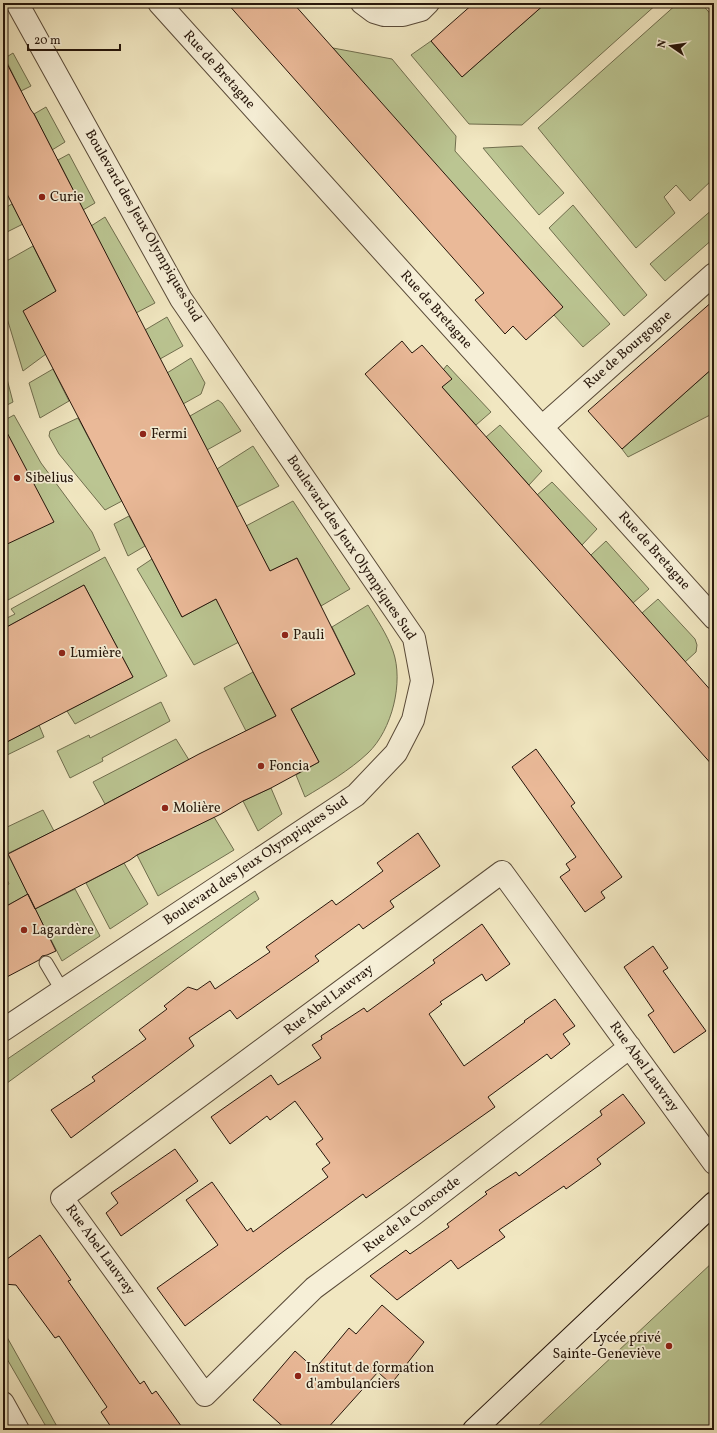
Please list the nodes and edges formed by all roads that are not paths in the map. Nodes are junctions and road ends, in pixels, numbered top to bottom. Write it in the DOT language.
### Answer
graph roads {
  1 [pos="16,3"];
  2 [pos="159,3"];
  3 [pos="362,3"];
  4 [pos="428,3"];
  5 [pos="714,274"];
  6 [pos="542,427"];
  7 [pos="714,618"];
  8 [pos="46,963"];
  9 [pos="62,990"];
  10 [pos="3,1030"];
  11 [pos="630,1047"];
  12 [pos="714,1163"];
  13 [pos="714,1203"];
  14 [pos="205,1395"];
  15 [pos="3,1403"];
  16 [pos="18,1430"];
  17 [pos="474,1430"];
  1 -- 9 [label="street, Boulevard des Jeux Olympiques Sud"];
  2 -- 6 [label="street, Rue de Bretagne"];
  3 -- 4 [label="street"];
  5 -- 6 [label="street, Rue de Bourgogne"];
  6 -- 7 [label="street, Rue de Bretagne"];
  8 -- 9 [label="lane"];
  9 -- 10 [label="street, Boulevard des Jeux Olympiques Sud"];
  11 -- 12 [label="street, Rue Abel Lauvray"];
  11 -- 14 [label="street, Rue de la Concorde"];
  11 -- 14 [label="street, Rue Abel Lauvray"];
  13 -- 17 [label="street"];
  15 -- 16 [label="street"];
}
